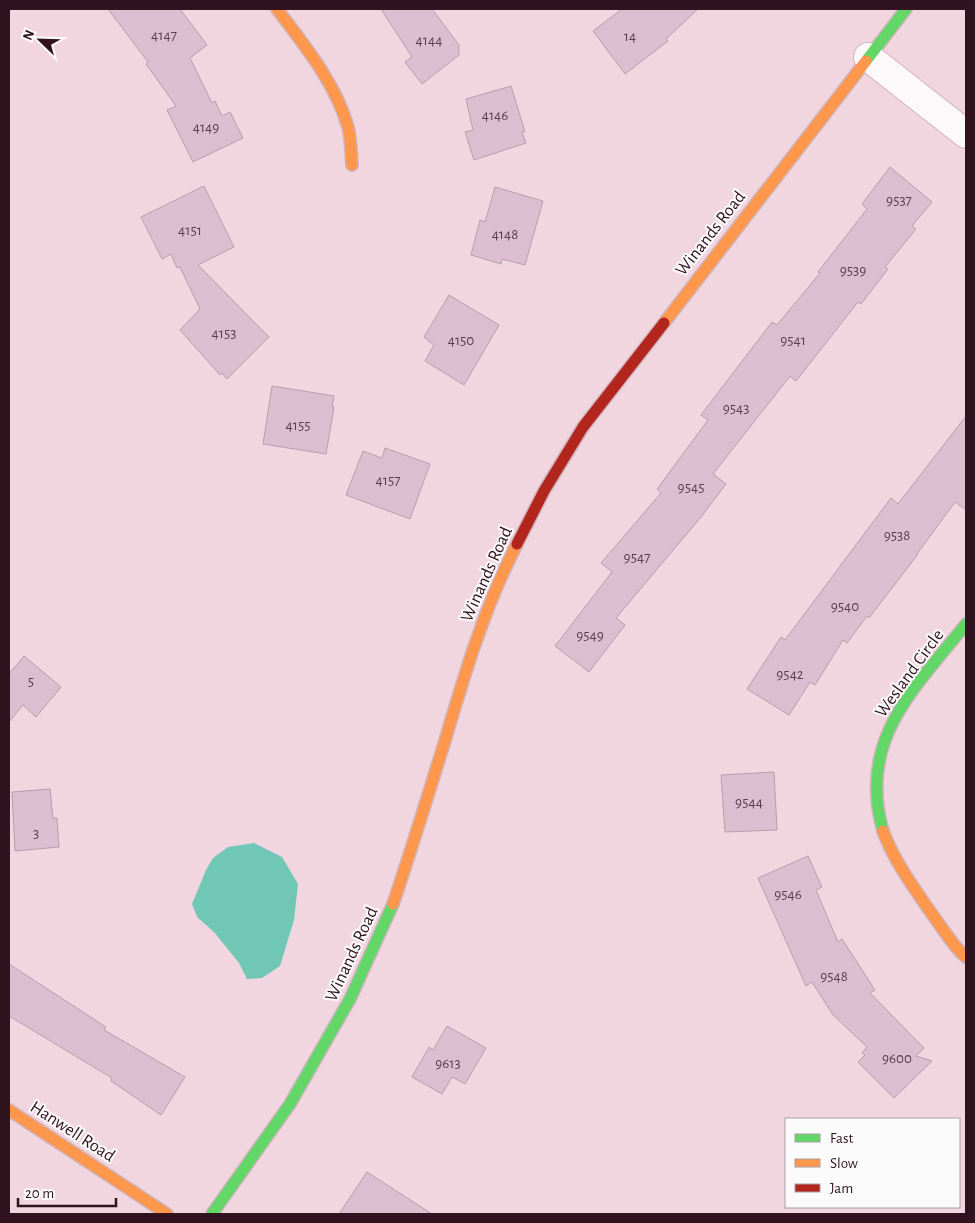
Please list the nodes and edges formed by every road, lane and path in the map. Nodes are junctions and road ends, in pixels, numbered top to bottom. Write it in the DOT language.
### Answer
graph roads {
  1 [pos="277,9"];
  2 [pos="906,9"];
  3 [pos="868,57"];
  4 [pos="966,134"];
  5 [pos="352,165"];
  6 [pos="966,624"];
  7 [pos="966,957"];
  8 [pos="9,1110"];
  9 [pos="167,1214"];
  10 [pos="212,1214"];
  1 -- 5 [label="street"];
  2 -- 3 [label="street, Winands Road"];
  3 -- 4 [label="street"];
  3 -- 10 [label="street, Winands Road"];
  6 -- 7 [label="street, Wesland Circle"];
  8 -- 9 [label="street, Hanwell Road"];
}
